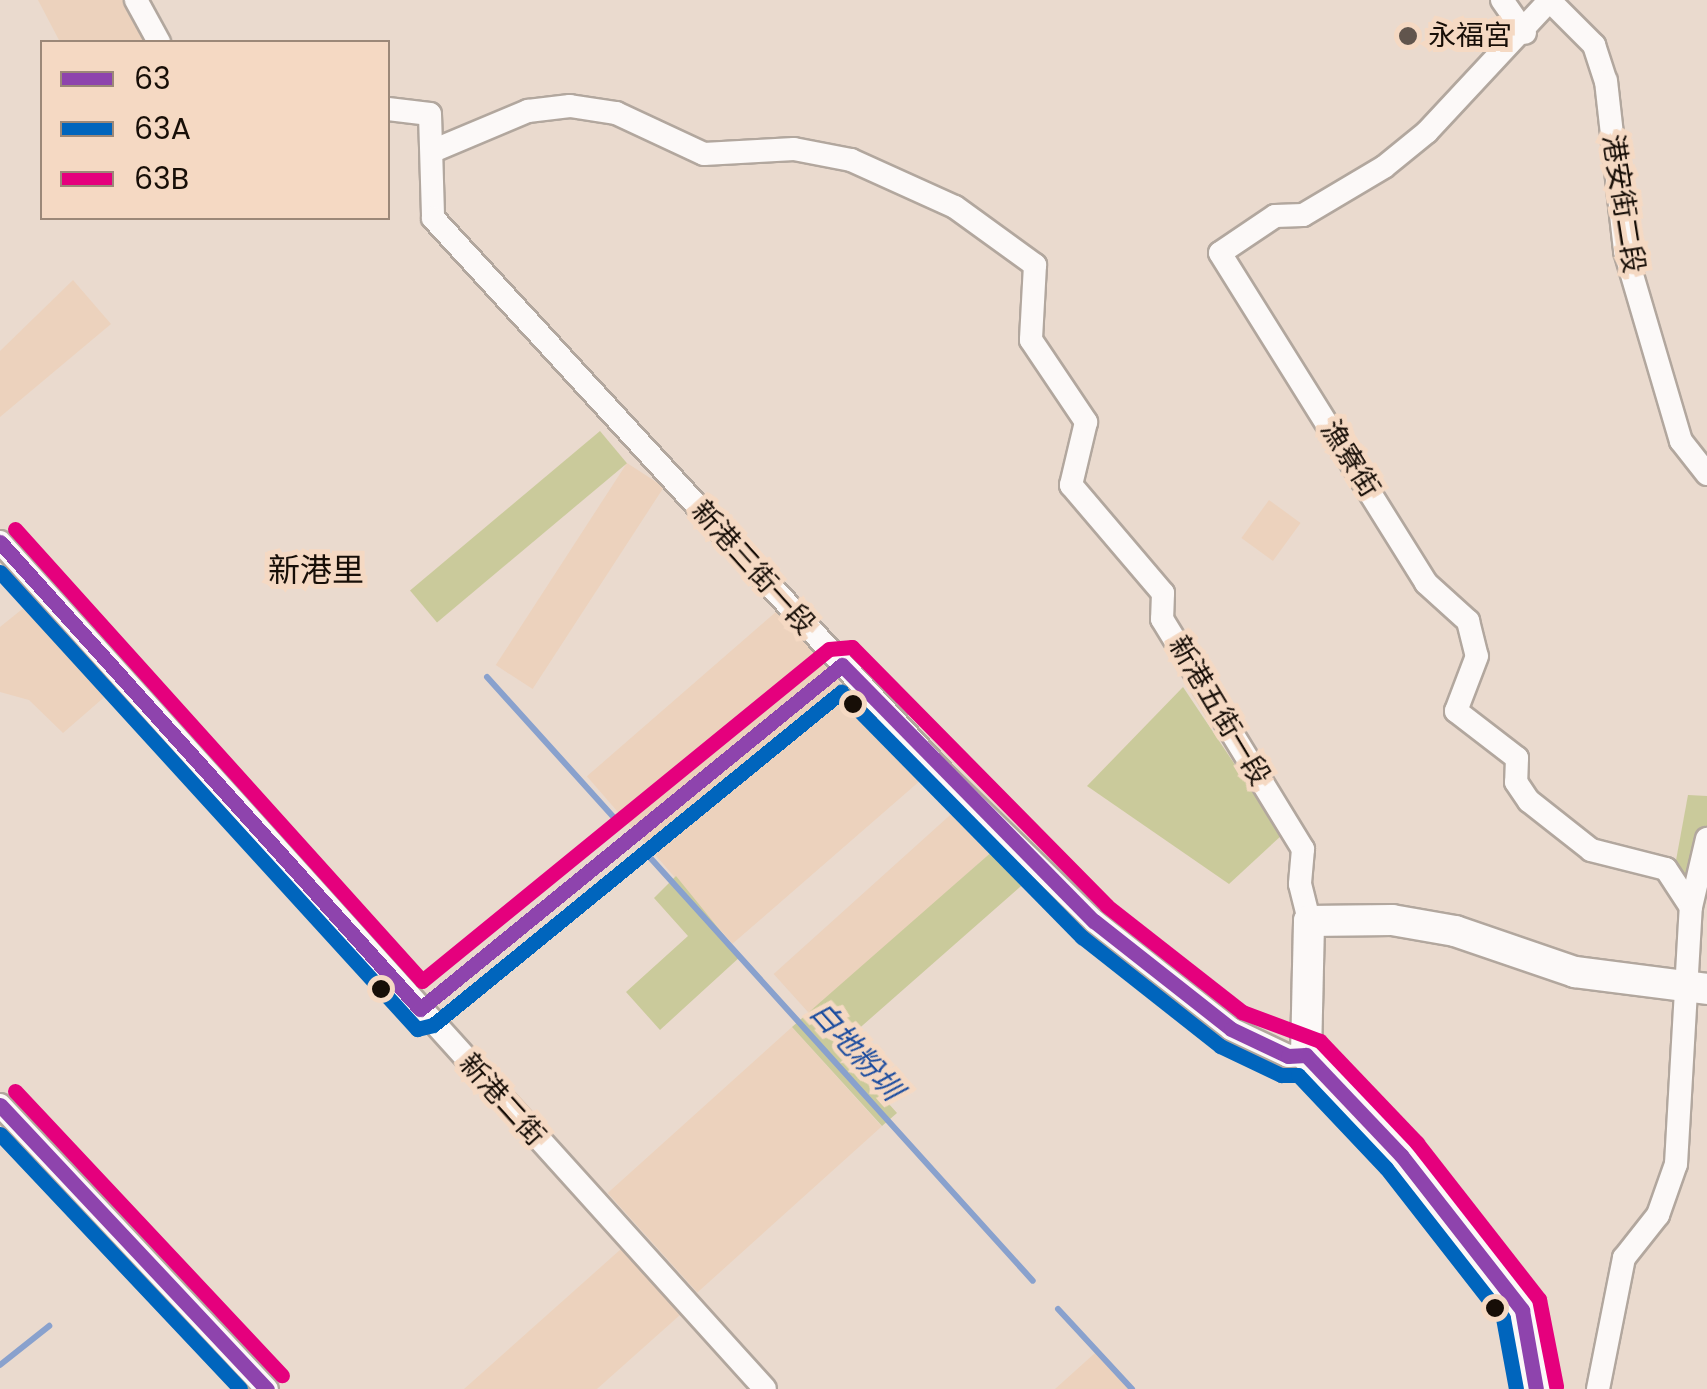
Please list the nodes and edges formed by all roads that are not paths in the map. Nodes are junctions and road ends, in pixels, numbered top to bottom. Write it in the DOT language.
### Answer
graph roads {
  1 [pos="136,0"];
  2 [pos="1502,0"];
  3 [pos="1549,1"];
  4 [pos="1524,33"];
  5 [pos="158,40"];
  6 [pos="390,108"];
  7 [pos="435,150"];
  8 [pos="1707,474"];
  9 [pos="0,542"];
  10 [pos="1707,839"];
  11 [pos="1690,907"];
  12 [pos="1309,921"];
  13 [pos="1698,987"];
  14 [pos="1306,1054"];
  15 [pos="0,1105"];
  16 [pos="267,1389"];
  17 [pos="765,1389"];
  18 [pos="1536,1389"];
  19 [pos="1598,1389"];
  1 -- 5 [label="street"];
  2 -- 4 [label="street"];
  3 -- 4 [label="street, 漁寮街"];
  3 -- 8 [label="street, 港安街二段"];
  4 -- 11 [label="street, 漁寮街"];
  6 -- 7 [label="street, 新港三街一段"];
  7 -- 12 [label="street, 新港五街一段"];
  7 -- 14 [label="street, 新港三街一段"];
  9 -- 17 [label="street, 新港二街"];
  10 -- 11 [label="street"];
  11 -- 13 [label="street"];
  12 -- 13 [label="street"];
  12 -- 14 [label="street"];
  13 -- 19 [label="street"];
  14 -- 18 [label="street"];
  15 -- 16 [label="street"];
}
